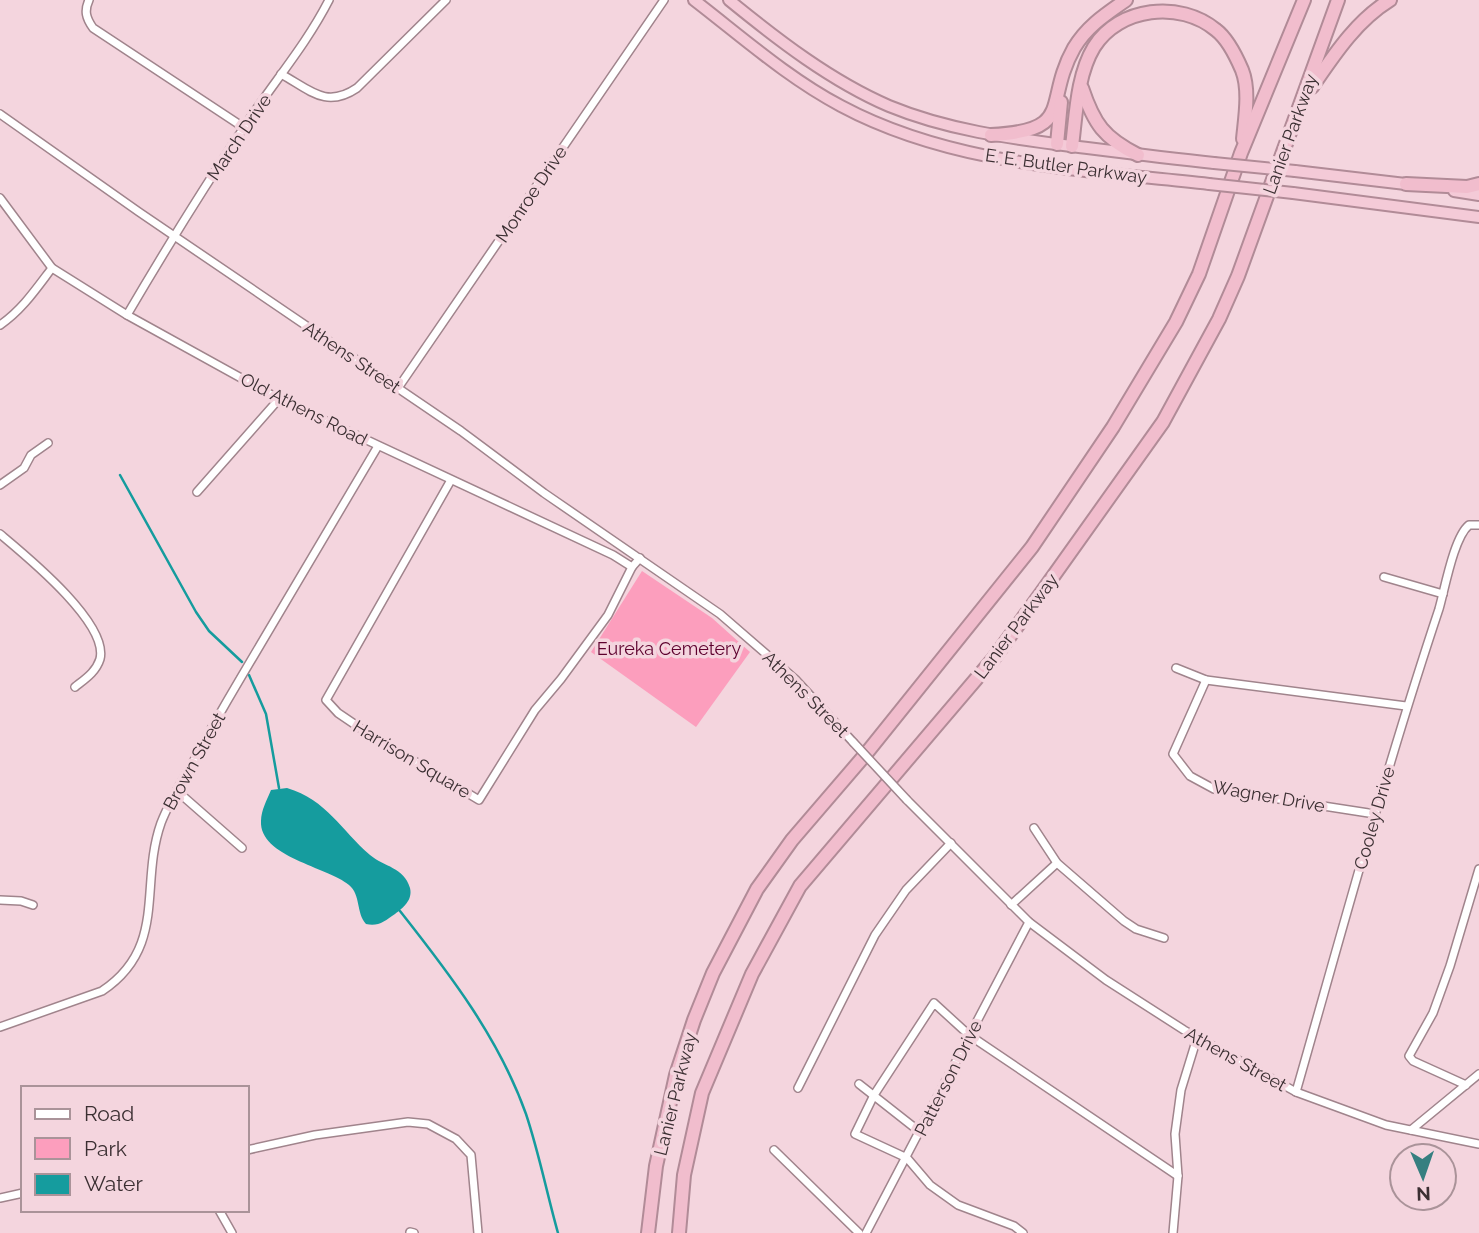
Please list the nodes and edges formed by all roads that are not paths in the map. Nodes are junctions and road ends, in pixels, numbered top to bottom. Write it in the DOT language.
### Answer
graph roads {
  1 [pos="89,0"];
  2 [pos="329,0"];
  3 [pos="446,0"];
  4 [pos="664,0"];
  5 [pos="694,0"];
  6 [pos="729,0"];
  7 [pos="1126,0"];
  8 [pos="1304,0"];
  9 [pos="1338,0"];
  10 [pos="1390,0"];
  11 [pos="281,74"];
  12 [pos="1062,81"];
  13 [pos="1081,85"];
  14 [pos="1301,102"];
  15 [pos="0,114"];
  16 [pos="243,127"];
  17 [pos="991,135"];
  18 [pos="1057,144"];
  19 [pos="1072,146"];
  20 [pos="1241,153"];
  21 [pos="1138,155"];
  22 [pos="1054,166"];
  23 [pos="1069,167"];
  24 [pos="1406,184"];
  25 [pos="1479,184"];
  26 [pos="1479,195"];
  27 [pos="0,198"];
  28 [pos="1479,217"];
  29 [pos="174,235"];
  30 [pos="52,268"];
  31 [pos="127,315"];
  32 [pos="0,325"];
  33 [pos="398,388"];
  34 [pos="279,399"];
  35 [pos="48,443"];
  36 [pos="378,446"];
  37 [pos="451,480"];
  38 [pos="0,485"];
  39 [pos="197,492"];
  40 [pos="1479,526"];
  41 [pos="0,534"];
  42 [pos="640,558"];
  43 [pos="632,567"];
  44 [pos="1384,577"];
  45 [pos="1443,594"];
  46 [pos="1176,668"];
  47 [pos="1206,680"];
  48 [pos="75,687"];
  49 [pos="1406,706"];
  50 [pos="177,791"];
  51 [pos="1376,814"];
  52 [pos="1034,828"];
  53 [pos="951,843"];
  54 [pos="242,848"];
  55 [pos="1057,863"];
  56 [pos="1479,869"];
  57 [pos="0,900"];
  58 [pos="33,905"];
  59 [pos="1012,905"];
  60 [pos="1029,922"];
  61 [pos="1164,938"];
  62 [pos="0,1027"];
  63 [pos="969,1035"];
  64 [pos="1198,1038"];
  65 [pos="1479,1074"];
  66 [pos="859,1083"];
  67 [pos="1466,1085"];
  68 [pos="798,1088"];
  69 [pos="1296,1092"];
  70 [pos="874,1095"];
  71 [pos="1411,1130"];
  72 [pos="920,1132"];
  73 [pos="1479,1144"];
  74 [pos="248,1150"];
  75 [pos="774,1150"];
  76 [pos="907,1158"];
  77 [pos="1178,1176"];
  78 [pos="21,1193"];
  79 [pos="0,1198"];
  80 [pos="220,1212"];
  81 [pos="232,1233"];
  82 [pos="478,1233"];
  83 [pos="648,1233"];
  84 [pos="679,1233"];
  85 [pos="859,1233"];
  86 [pos="866,1233"];
  87 [pos="1023,1233"];
  88 [pos="1172,1233"];
  1 -- 16 [label="street"];
  2 -- 11 [label="street"];
  3 -- 11 [label="street, March Drive"];
  4 -- 33 [label="street, Monroe Drive"];
  5 -- 22 [label="highway, E. E. Butler Parkway"];
  6 -- 17 [label="highway, E. E. Butler Parkway"];
  7 -- 12 [label="highway"];
  8 -- 20 [label="highway, Lanier Parkway"];
  9 -- 14 [label="highway, Lanier Parkway"];
  10 -- 14 [label="highway"];
  11 -- 16 [label="street, March Drive"];
  12 -- 17 [label="highway"];
  12 -- 18 [label="highway"];
  13 -- 19 [label="highway"];
  13 -- 20 [label="highway"];
  13 -- 21 [label="highway"];
  14 -- 84 [label="highway, Lanier Parkway"];
  15 -- 29 [label="street, Athens Street"];
  16 -- 29 [label="street, March Drive"];
  17 -- 18 [label="highway, E. E. Butler Parkway"];
  18 -- 19 [label="highway, E. E. Butler Parkway"];
  18 -- 22 [label="highway"];
  19 -- 21 [label="highway, E. E. Butler Parkway"];
  19 -- 23 [label="highway"];
  20 -- 83 [label="highway, Lanier Parkway"];
  21 -- 24 [label="highway, E. E. Butler Parkway, bridge"];
  22 -- 23 [label="highway, E. E. Butler Parkway"];
  23 -- 28 [label="highway, E. E. Butler Parkway, bridge"];
  24 -- 25 [label="highway"];
  24 -- 26 [label="highway, E. E. Butler Parkway"];
  27 -- 30 [label="street, Old Athens Road"];
  29 -- 31 [label="street, March Drive"];
  29 -- 33 [label="street, Athens Street"];
  30 -- 31 [label="street, Old Athens Road"];
  30 -- 32 [label="street"];
  31 -- 34 [label="street, Old Athens Road"];
  33 -- 42 [label="street, Athens Street"];
  34 -- 36 [label="street, Old Athens Road"];
  34 -- 39 [label="street"];
  35 -- 38 [label="street"];
  36 -- 37 [label="street, Old Athens Road"];
  36 -- 50 [label="street, Brown Street"];
  37 -- 43 [label="street, Old Athens Road"];
  37 -- 43 [label="street, Harrison Square"];
  40 -- 45 [label="street, Cooley Drive"];
  41 -- 48 [label="street"];
  42 -- 43 [label="street"];
  42 -- 53 [label="street, Athens Street, bridge"];
  44 -- 45 [label="street"];
  45 -- 49 [label="street, Cooley Drive"];
  46 -- 47 [label="street"];
  47 -- 49 [label="street"];
  47 -- 51 [label="street, Wagner Drive"];
  49 -- 51 [label="street, Cooley Drive"];
  50 -- 54 [label="street"];
  50 -- 62 [label="street, Brown Street"];
  51 -- 69 [label="street, Cooley Drive"];
  52 -- 55 [label="street"];
  53 -- 59 [label="street, Athens Street"];
  53 -- 68 [label="street"];
  55 -- 59 [label="street"];
  55 -- 61 [label="street"];
  56 -- 67 [label="street"];
  57 -- 58 [label="street"];
  59 -- 60 [label="street, Athens Street"];
  60 -- 63 [label="street, Patterson Drive"];
  60 -- 64 [label="street, Athens Street"];
  63 -- 70 [label="street"];
  63 -- 72 [label="street, Patterson Drive"];
  63 -- 77 [label="street"];
  64 -- 69 [label="street, Athens Street"];
  64 -- 77 [label="street"];
  65 -- 67 [label="street"];
  66 -- 70 [label="street"];
  67 -- 71 [label="street"];
  69 -- 71 [label="street, Athens Street"];
  70 -- 72 [label="street"];
  70 -- 76 [label="street"];
  71 -- 73 [label="street, Athens Street"];
  72 -- 76 [label="street, Patterson Drive"];
  74 -- 82 [label="street"];
  75 -- 85 [label="street"];
  76 -- 86 [label="street, Patterson Drive"];
  76 -- 87 [label="street"];
  77 -- 88 [label="street"];
  78 -- 79 [label="street"];
  80 -- 81 [label="street"];
}
